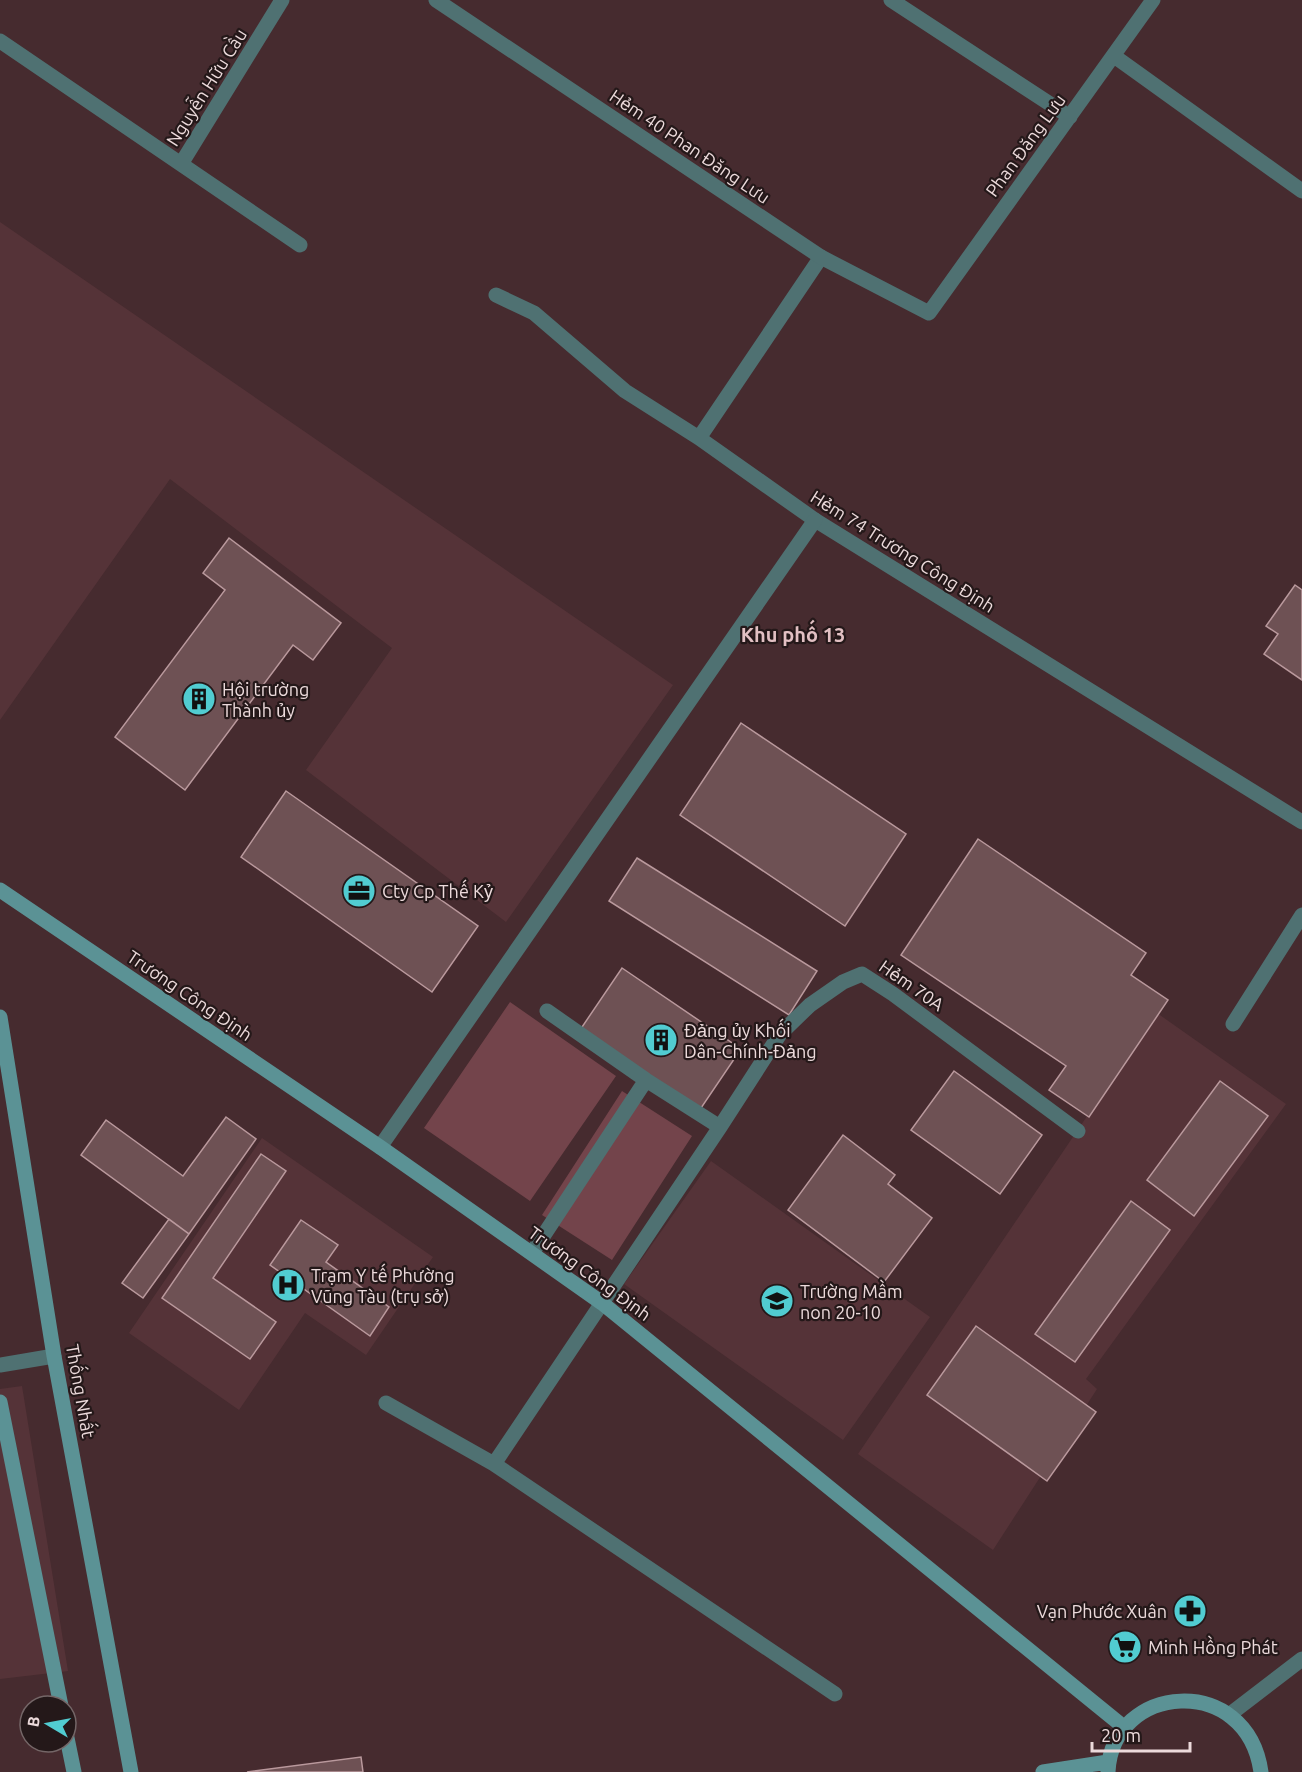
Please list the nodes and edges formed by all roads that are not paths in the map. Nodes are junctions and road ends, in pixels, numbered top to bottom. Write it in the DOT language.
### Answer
graph roads {
  1 [pos="282,0"];
  2 [pos="436,0"];
  3 [pos="891,0"];
  4 [pos="1154,0"];
  5 [pos="0,41"];
  6 [pos="1114,56"];
  7 [pos="1070,117"];
  8 [pos="181,164"];
  9 [pos="1302,191"];
  10 [pos="300,245"];
  11 [pos="821,257"];
  12 [pos="496,295"];
  13 [pos="928,313"];
  14 [pos="699,438"];
  15 [pos="815,520"];
  16 [pos="1302,822"];
  17 [pos="0,891"];
  18 [pos="1302,915"];
  19 [pos="547,1011"];
  20 [pos="0,1017"];
  21 [pos="1233,1024"];
  22 [pos="646,1080"];
  23 [pos="720,1126"];
  24 [pos="1078,1131"];
  25 [pos="380,1147"];
  26 [pos="532,1253"];
  27 [pos="602,1303"];
  28 [pos="54,1356"];
  29 [pos="0,1365"];
  30 [pos="0,1402"];
  31 [pos="386,1403"];
  32 [pos="494,1464"];
  33 [pos="1302,1659"];
  34 [pos="59,1694"];
  35 [pos="835,1694"];
  36 [pos="1229,1715"];
  37 [pos="1125,1728"];
  38 [pos="70,1754"];
  39 [pos="1108,1767"];
  40 [pos="74,1772"];
  41 [pos="131,1772"];
  42 [pos="1043,1772"];
  43 [pos="1261,1772"];
  1 -- 8 [label="street, Nguyễn Hữu Cầu"];
  2 -- 11 [label="street, Hẻm 40 Phan Đăng Lưu"];
  3 -- 7 [label="street"];
  4 -- 6 [label="street, Phan Đăng Lưu"];
  5 -- 8 [label="street"];
  6 -- 7 [label="street, Phan Đăng Lưu"];
  6 -- 9 [label="street"];
  7 -- 13 [label="street, Phan Đăng Lưu"];
  8 -- 10 [label="street"];
  11 -- 13 [label="street, Hẻm 40 Phan Đăng Lưu"];
  11 -- 14 [label="street"];
  12 -- 14 [label="street, Hẻm 74 Trương Công Định"];
  14 -- 15 [label="street, Hẻm 74 Trương Công Định"];
  15 -- 16 [label="street, Hẻm 74 Trương Công Định"];
  15 -- 25 [label="street"];
  17 -- 25 [label="main road, Trương Công Định"];
  18 -- 21 [label="street"];
  19 -- 22 [label="street"];
  20 -- 28 [label="main road, Thống Nhất"];
  22 -- 23 [label="street"];
  22 -- 26 [label="street"];
  23 -- 24 [label="street, Hẻm 70A"];
  23 -- 27 [label="street, Hẻm 70A"];
  25 -- 26 [label="main road, Trương Công Định"];
  26 -- 27 [label="main road, Trương Công Định"];
  27 -- 32 [label="street, Hẻm 70A"];
  27 -- 37 [label="main road, Trương Công Định"];
  28 -- 29 [label="street"];
  28 -- 41 [label="main road, Thống Nhất"];
  30 -- 34 [label="main road"];
  31 -- 32 [label="street"];
  32 -- 35 [label="street"];
  33 -- 36 [label="street"];
  36 -- 37 [label="main road"];
  36 -- 43 [label="main road"];
  37 -- 39 [label="main road"];
  38 -- 40 [label="main road"];
  39 -- 42 [label="main road"];
}
